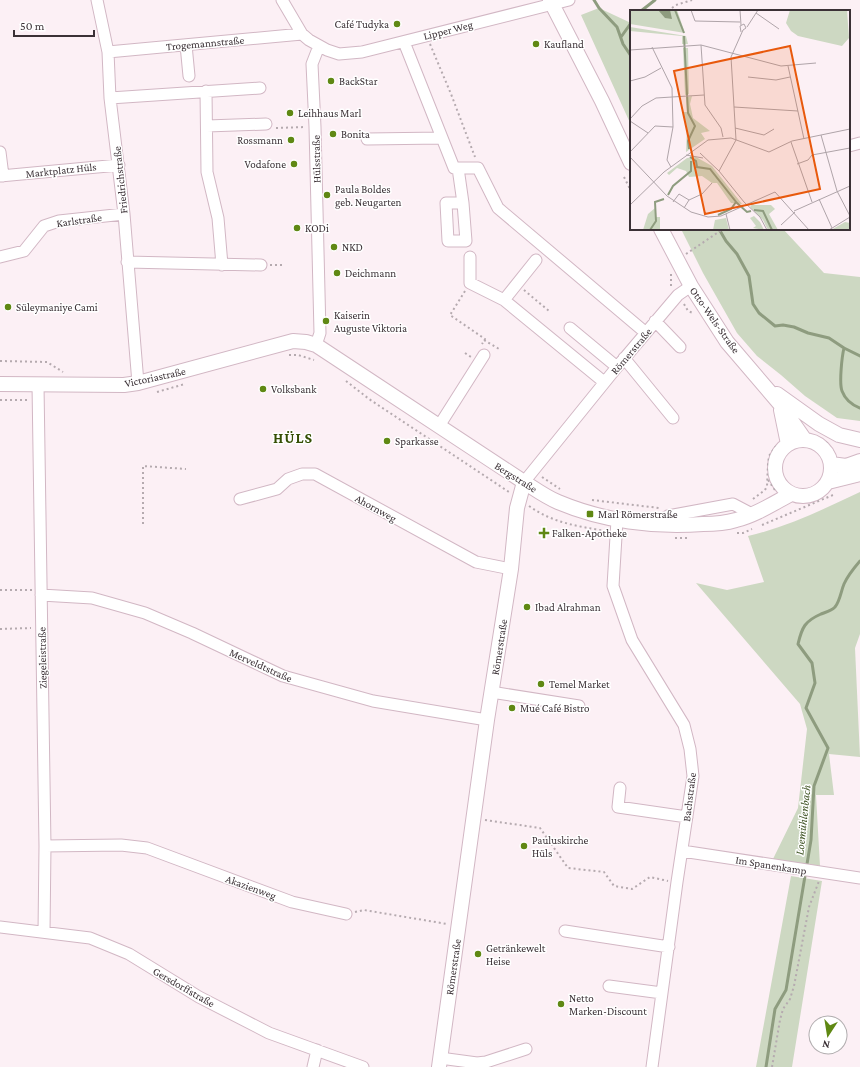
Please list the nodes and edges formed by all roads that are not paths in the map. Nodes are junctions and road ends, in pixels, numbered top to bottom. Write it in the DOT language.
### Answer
graph roads {
  1 [pos="96,0"];
  2 [pos="282,0"];
  3 [pos="570,0"];
  4 [pos="551,2"];
  5 [pos="302,34"];
  6 [pos="404,42"];
  7 [pos="186,45"];
  8 [pos="323,48"];
  9 [pos="108,52"];
  10 [pos="189,84"];
  11 [pos="260,88"];
  12 [pos="206,91"];
  13 [pos="110,98"];
  14 [pos="266,124"];
  15 [pos="207,126"];
  16 [pos="442,138"];
  17 [pos="367,139"];
  18 [pos="860,142"];
  19 [pos="850,146"];
  20 [pos="0,152"];
  21 [pos="630,161"];
  22 [pos="118,165"];
  23 [pos="458,168"];
  24 [pos="2,176"];
  25 [pos="463,203"];
  26 [pos="124,214"];
  27 [pos="663,230"];
  28 [pos="0,257"];
  29 [pos="470,257"];
  30 [pos="536,260"];
  31 [pos="127,262"];
  32 [pos="222,265"];
  33 [pos="261,265"];
  34 [pos="691,286"];
  35 [pos="504,300"];
  36 [pos="655,321"];
  37 [pos="570,328"];
  38 [pos="646,333"];
  39 [pos="311,344"];
  40 [pos="680,347"];
  41 [pos="483,350"];
  42 [pos="621,362"];
  43 [pos="604,382"];
  44 [pos="138,383"];
  45 [pos="762,383"];
  46 [pos="0,384"];
  47 [pos="38,385"];
  48 [pos="780,404"];
  49 [pos="673,418"];
  50 [pos="439,426"];
  51 [pos="805,440"];
  52 [pos="860,440"];
  53 [pos="783,444"];
  54 [pos="860,461"];
  55 [pos="831,464"];
  56 [pos="860,474"];
  57 [pos="528,477"];
  58 [pos="778,482"];
  59 [pos="828,482"];
  60 [pos="791,494"];
  61 [pos="240,499"];
  62 [pos="754,513"];
  63 [pos="617,520"];
  64 [pos="656,524"];
  65 [pos="511,569"];
  66 [pos="41,592"];
  67 [pos="492,692"];
  68 [pos="579,706"];
  69 [pos="487,720"];
  70 [pos="620,788"];
  71 [pos="687,817"];
  72 [pos="45,846"];
  73 [pos="682,851"];
  74 [pos="860,878"];
  75 [pos="346,914"];
  76 [pos="0,928"];
  77 [pos="565,931"];
  78 [pos="44,932"];
  79 [pos="668,947"];
  80 [pos="609,986"];
  81 [pos="662,993"];
  82 [pos="526,1049"];
  83 [pos="317,1050"];
  84 [pos="439,1062"];
  85 [pos="312,1067"];
  86 [pos="363,1067"];
  87 [pos="652,1067"];
  1 -- 9 [label="street, Friedrichstraße"];
  2 -- 5 [label="street"];
  3 -- 4 [label="street, Lipper Weg"];
  4 -- 6 [label="street, Lipper Weg"];
  4 -- 21 [label="main road"];
  5 -- 7 [label="street, Trogemannstraße"];
  5 -- 8 [label="street"];
  6 -- 8 [label="street, Lipper Weg"];
  6 -- 16 [label="street"];
  7 -- 9 [label="street, Trogemannstraße"];
  7 -- 10 [label="street"];
  8 -- 39 [label="street, Hülsstraße"];
  9 -- 13 [label="street, Friedrichstraße"];
  10 -- 12 [label="street"];
  10 -- 13 [label="street"];
  11 -- 12 [label="street"];
  12 -- 15 [label="street"];
  13 -- 22 [label="street, Friedrichstraße"];
  14 -- 15 [label="street"];
  15 -- 32 [label="street"];
  16 -- 17 [label="street"];
  16 -- 23 [label="street"];
  18 -- 19 [label="street"];
  20 -- 24 [label="street, Marktplatz Hüls"];
  22 -- 24 [label="street, Marktplatz Hüls"];
  22 -- 26 [label="street, Friedrichstraße"];
  23 -- 25 [label="street"];
  23 -- 38 [label="street"];
  26 -- 28 [label="street, Karlstraße"];
  26 -- 31 [label="street, Friedrichstraße"];
  27 -- 34 [label="main road, Otto-Wels-Straße"];
  29 -- 35 [label="street"];
  30 -- 35 [label="street"];
  31 -- 32 [label="street"];
  31 -- 44 [label="street, Friedrichstraße"];
  32 -- 33 [label="street"];
  34 -- 36 [label="street, Römerstraße"];
  34 -- 45 [label="main road, Otto-Wels-Straße"];
  35 -- 43 [label="street"];
  36 -- 38 [label="street, Römerstraße"];
  36 -- 40 [label="street"];
  37 -- 42 [label="street"];
  38 -- 42 [label="street, Römerstraße"];
  39 -- 44 [label="main road, Victoriastraße"];
  39 -- 50 [label="main road, Bergstraße"];
  41 -- 50 [label="street"];
  42 -- 43 [label="street, Römerstraße"];
  42 -- 49 [label="street"];
  43 -- 57 [label="street, Römerstraße"];
  44 -- 47 [label="main road, Victoriastraße"];
  45 -- 48 [label="main road, Otto-Wels-Straße"];
  45 -- 52 [label="main road"];
  46 -- 47 [label="main road, Victoriastraße"];
  47 -- 66 [label="street, Ziegeleistraße"];
  48 -- 51 [label="main road, Otto-Wels-Straße"];
  48 -- 53 [label="main road, Otto-Wels-Straße"];
  50 -- 57 [label="main road, Bergstraße"];
  51 -- 53 [label="main road"];
  51 -- 55 [label="main road"];
  53 -- 58 [label="main road"];
  54 -- 55 [label="main road"];
  55 -- 59 [label="main road"];
  56 -- 59 [label="main road"];
  57 -- 63 [label="main road, Bergstraße"];
  57 -- 65 [label="main road, Römerstraße"];
  58 -- 60 [label="main road"];
  58 -- 62 [label="main road"];
  59 -- 60 [label="main road"];
  60 -- 62 [label="main road, Bergstraße"];
  61 -- 65 [label="street, Ahornweg"];
  62 -- 64 [label="main road, Bergstraße"];
  62 -- 64 [label="street"];
  63 -- 64 [label="main road, Bergstraße"];
  63 -- 71 [label="street, Bachstraße"];
  65 -- 67 [label="main road, Römerstraße"];
  66 -- 69 [label="street, Merveldtstraße"];
  66 -- 72 [label="street, Ziegeleistraße"];
  67 -- 68 [label="street"];
  67 -- 69 [label="main road, Römerstraße"];
  69 -- 84 [label="main road, Römerstraße"];
  70 -- 71 [label="street"];
  71 -- 73 [label="street, Bachstraße"];
  72 -- 75 [label="street, Akazienweg"];
  72 -- 78 [label="street, Ziegeleistraße"];
  73 -- 74 [label="street, Im Spanenkamp"];
  73 -- 79 [label="street, Bachstraße"];
  76 -- 78 [label="street, Gersdorffstraße"];
  77 -- 79 [label="street"];
  78 -- 83 [label="street, Gersdorffstraße"];
  79 -- 81 [label="street, Bachstraße"];
  80 -- 81 [label="street"];
  81 -- 87 [label="street, Bachstraße"];
  82 -- 84 [label="street"];
  83 -- 85 [label="street"];
  83 -- 86 [label="street, Gersdorffstraße"];
}
